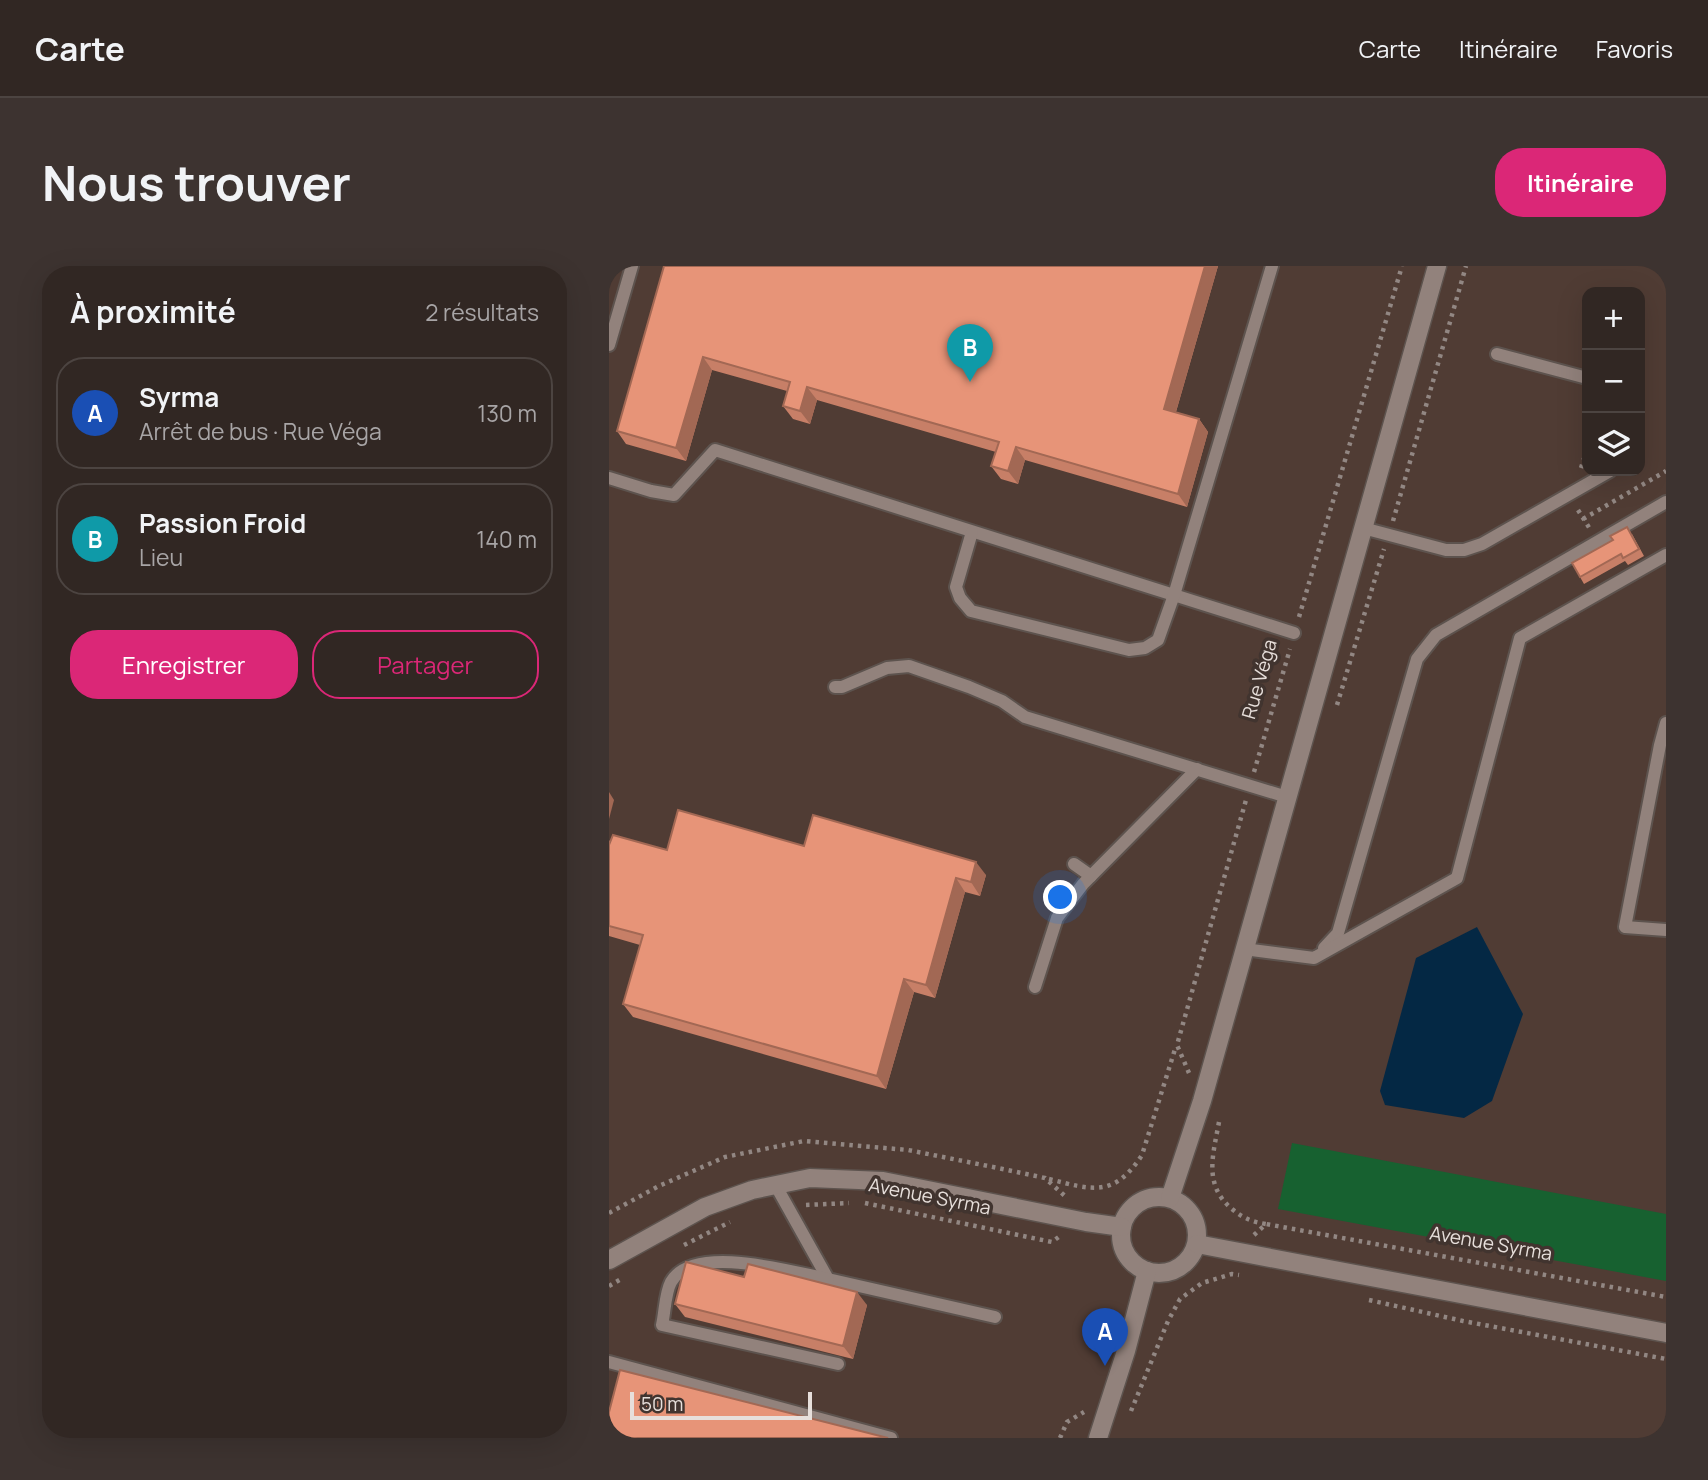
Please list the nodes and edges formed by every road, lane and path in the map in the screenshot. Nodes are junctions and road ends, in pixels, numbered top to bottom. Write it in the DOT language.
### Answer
graph roads {
  1 [pos="632,266"];
  2 [pos="1272,266"];
  3 [pos="1402,266"];
  4 [pos="1437,266"];
  5 [pos="609,345"];
  6 [pos="1497,354"];
  7 [pos="1582,378"];
  8 [pos="1666,471"];
  9 [pos="1601,476"];
  10 [pos="609,478"];
  11 [pos="1666,502"];
  12 [pos="1583,519"];
  13 [pos="1363,528"];
  14 [pos="972,532"];
  15 [pos="1666,555"];
  16 [pos="1174,595"];
  17 [pos="1294,633"];
  18 [pos="835,687"];
  19 [pos="1666,723"];
  20 [pos="1197,769"];
  21 [pos="1250,785"];
  22 [pos="1287,797"];
  23 [pos="1075,864"];
  24 [pos="1091,876"];
  25 [pos="1666,930"];
  26 [pos="1244,949"];
  27 [pos="1314,958"];
  28 [pos="1035,987"];
  29 [pos="1177,1045"];
  30 [pos="1202,1101"];
  31 [pos="1220,1116"];
  32 [pos="1045,1178"];
  33 [pos="776,1186"];
  34 [pos="1170,1198"];
  35 [pos="788,1207"];
  36 [pos="732,1221"];
  37 [pos="1086,1222"];
  38 [pos="1266,1224"];
  39 [pos="1122,1227"];
  40 [pos="1197,1244"];
  41 [pos="683,1245"];
  42 [pos="1236,1252"];
  43 [pos="609,1260"];
  44 [pos="1147,1271"];
  45 [pos="629,1274"];
  46 [pos="1244,1275"];
  47 [pos="828,1279"];
  48 [pos="609,1286"];
  49 [pos="1666,1297"];
  50 [pos="995,1317"];
  51 [pos="1666,1333"];
  52 [pos="609,1362"];
  53 [pos="838,1364"];
  54 [pos="1126,1420"];
  55 [pos="891,1438"];
  56 [pos="1098,1438"];
  1 -- 5 [label="lane"];
  2 -- 16 [label="lane"];
  3 -- 17 [label="path, Rue Véga"];
  4 -- 13 [label="street"];
  6 -- 7 [label="lane"];
  8 -- 12 [label="path"];
  9 -- 13 [label="lane"];
  10 -- 14 [label="lane"];
  11 -- 27 [label="lane"];
  13 -- 22 [label="street"];
  14 -- 16 [label="lane"];
  14 -- 16 [label="lane"];
  15 -- 27 [label="lane"];
  16 -- 17 [label="lane"];
  17 -- 21 [label="path, Rue Véga"];
  18 -- 20 [label="lane"];
  19 -- 25 [label="lane"];
  20 -- 21 [label="lane"];
  20 -- 24 [label="lane"];
  21 -- 22 [label="lane"];
  21 -- 29 [label="path, Rue Véga"];
  22 -- 26 [label="street"];
  23 -- 24 [label="lane"];
  24 -- 28 [label="lane"];
  26 -- 27 [label="lane"];
  26 -- 30 [label="street"];
  29 -- 30 [label="path"];
  29 -- 32 [label="path, Rue Véga"];
  30 -- 34 [label="street"];
  31 -- 38 [label="path, Avenue Syrma"];
  33 -- 35 [label="lane"];
  33 -- 37 [label="street, Avenue Syrma"];
  33 -- 43 [label="street, Avenue Syrma"];
  34 -- 39 [label="street"];
  34 -- 40 [label="street"];
  35 -- 37 [label="path, Avenue Syrma"];
  35 -- 47 [label="lane"];
  36 -- 41 [label="path"];
  37 -- 39 [label="street, Avenue Syrma"];
  38 -- 42 [label="path"];
  38 -- 49 [label="path, Avenue Syrma"];
  39 -- 44 [label="street"];
  40 -- 42 [label="street"];
  40 -- 44 [label="street"];
  42 -- 51 [label="street"];
  44 -- 56 [label="street"];
  45 -- 48 [label="path"];
  46 -- 54 [label="path"];
  47 -- 50 [label="lane"];
  47 -- 53 [label="lane"];
  52 -- 55 [label="lane"];
}
